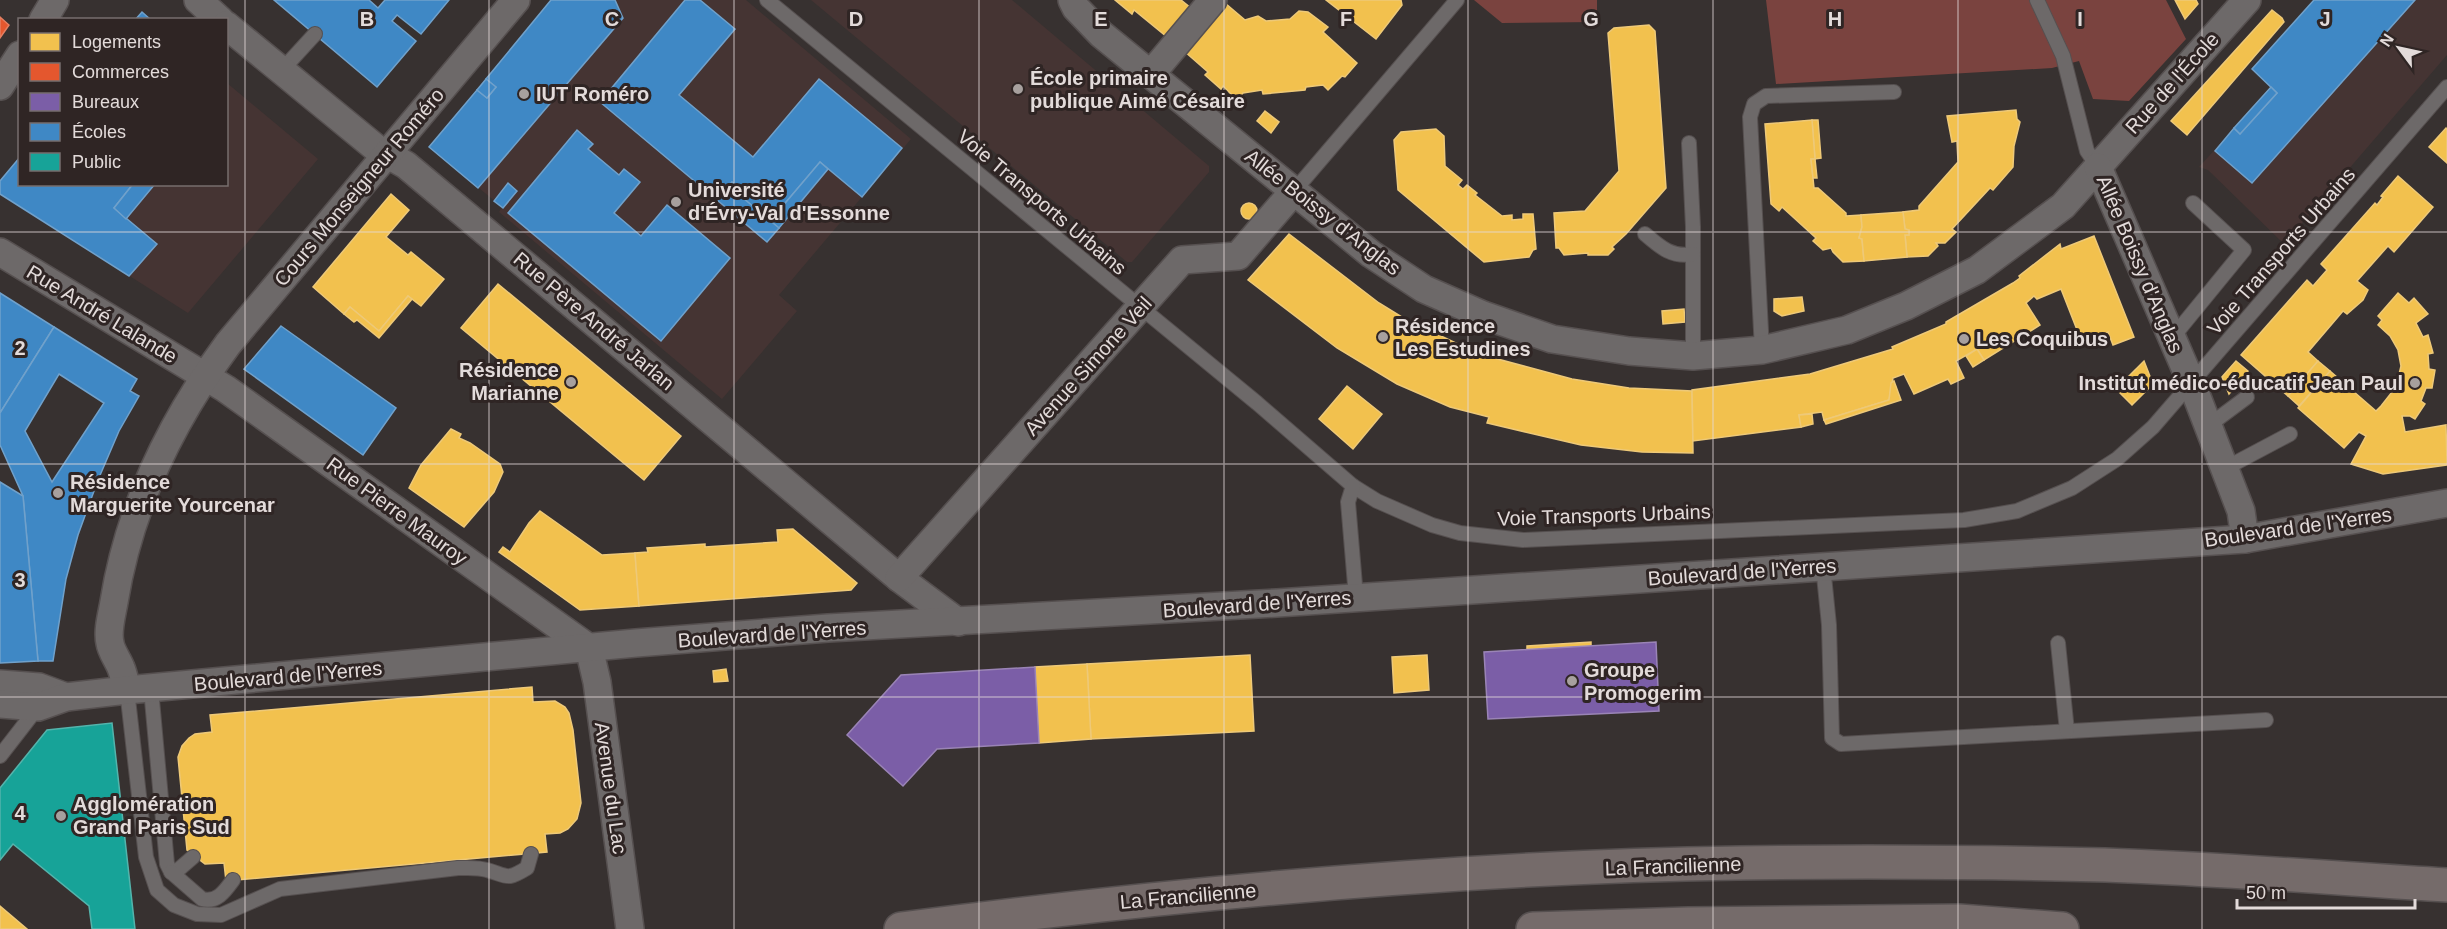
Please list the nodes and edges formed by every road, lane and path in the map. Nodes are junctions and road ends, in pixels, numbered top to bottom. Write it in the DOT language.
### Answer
graph roads {
  1 [pos="55,0"];
  2 [pos="198,0"];
  3 [pos="516,0"];
  4 [pos="767,0"];
  5 [pos="1072,0"];
  6 [pos="1213,0"];
  7 [pos="1457,0"];
  8 [pos="2037,0"];
  9 [pos="2241,2"];
  10 [pos="44,18"];
  11 [pos="218,18"];
  12 [pos="228,27"];
  13 [pos="315,34"];
  14 [pos="18,58"];
  15 [pos="282,70"];
  16 [pos="1151,74"];
  17 [pos="0,86"];
  18 [pos="2447,87"];
  19 [pos="1894,92"];
  20 [pos="1689,143"];
  21 [pos="396,160"];
  22 [pos="2098,167"];
  23 [pos="1294,191"];
  24 [pos="2193,204"];
  25 [pos="1645,234"];
  26 [pos="0,252"];
  27 [pos="1693,254"];
  28 [pos="1140,308"];
  29 [pos="2172,338"];
  30 [pos="1762,350"];
  31 [pos="1692,356"];
  32 [pos="204,376"];
  33 [pos="2192,384"];
  34 [pos="2247,397"];
  35 [pos="2208,426"];
  36 [pos="2290,434"];
  37 [pos="2224,469"];
  38 [pos="1353,486"];
  39 [pos="2447,503"];
  40 [pos="2246,538"];
  41 [pos="1824,566"];
  42 [pos="899,578"];
  43 [pos="1356,597"];
  44 [pos="958,622"];
  45 [pos="2058,643"];
  46 [pos="589,648"];
  47 [pos="0,684"];
  48 [pos="139,689"];
  49 [pos="66,697"];
  50 [pos="0,704"];
  51 [pos="38,707"];
  52 [pos="2266,720"];
  53 [pos="2067,731"];
  54 [pos="0,756"];
  55 [pos="531,854"];
  56 [pos="193,857"];
  57 [pos="171,872"];
  58 [pos="233,880"];
  59 [pos="2447,885"];
  60 [pos="630,929"];
  61 [pos="902,929"];
  62 [pos="1533,929"];
  63 [pos="2062,929"];
  1 -- 10 [label="street"];
  2 -- 11 [label="street"];
  3 -- 21 [label="street, Cours Monseigneur Roméro"];
  4 -- 28 [label="lane, Voie Transports Urbains"];
  5 -- 16 [label="street, Allée Boissy d'Anglas"];
  6 -- 16 [label="street"];
  7 -- 23 [label="lane"];
  8 -- 22 [label="lane"];
  9 -- 22 [label="street, Rue de l'École"];
  12 -- 15 [label="street, Rue Père André Jarlan"];
  13 -- 15 [label="lane"];
  14 -- 17 [label="street"];
  15 -- 21 [label="street, Rue Père André Jarlan"];
  16 -- 23 [label="street, Allée Boissy d'Anglas"];
  18 -- 33 [label="lane, Voie Transports Urbains"];
  19 -- 30 [label="lane"];
  20 -- 27 [label="lane"];
  21 -- 32 [label="street, Cours Monseigneur Roméro"];
  21 -- 42 [label="street, Rue Père André Jarlan"];
  22 -- 29 [label="street, Allée Boissy d'Anglas"];
  22 -- 30 [label="street, Allée Boissy d'Anglas"];
  23 -- 28 [label="street, Avenue Simone Veil"];
  23 -- 31 [label="street, Allée Boissy d'Anglas"];
  24 -- 29 [label="lane"];
  25 -- 27 [label="lane"];
  26 -- 32 [label="street, Rue André Lalande"];
  27 -- 31 [label="lane"];
  28 -- 38 [label="lane, Voie Transports Urbains"];
  28 -- 42 [label="street, Avenue Simone Veil"];
  29 -- 33 [label="street, Allée Boissy d'Anglas"];
  30 -- 31 [label="street, Allée Boissy d'Anglas"];
  32 -- 46 [label="street, Rue Pierre Mauroy"];
  32 -- 48 [label="street, Cours Monseigneur Roméro"];
  33 -- 35 [label="street, Allée Boissy d'Anglas"];
  33 -- 38 [label="lane, Voie Transports Urbains"];
  34 -- 35 [label="lane"];
  35 -- 37 [label="street, Allée Boissy d'Anglas"];
  36 -- 37 [label="lane"];
  37 -- 40 [label="street, Allée Boissy d'Anglas"];
  38 -- 43 [label="lane"];
  39 -- 40 [label="street, Boulevard de l'Yerres"];
  40 -- 41 [label="street, Boulevard de l'Yerres"];
  41 -- 43 [label="street, Boulevard de l'Yerres"];
  41 -- 53 [label="lane"];
  42 -- 44 [label="street, Rue Père André Jarlan"];
  43 -- 44 [label="street, Boulevard de l'Yerres"];
  44 -- 46 [label="street, Boulevard de l'Yerres"];
  45 -- 53 [label="lane"];
  46 -- 48 [label="street, Boulevard de l'Yerres"];
  46 -- 60 [label="street, Avenue du Lac"];
  47 -- 49 [label="street, Boulevard de l'Yerres"];
  48 -- 49 [label="street, Boulevard de l'Yerres"];
  48 -- 55 [label="lane"];
  48 -- 57 [label="lane"];
  49 -- 51 [label="street, Boulevard de l'Yerres"];
  50 -- 51 [label="street, Boulevard de l'Yerres"];
  51 -- 54 [label="lane"];
  52 -- 53 [label="lane"];
  56 -- 57 [label="lane"];
  57 -- 58 [label="lane"];
  59 -- 61 [label="highway, La Francilienne"];
  62 -- 63 [label="highway"];
}
